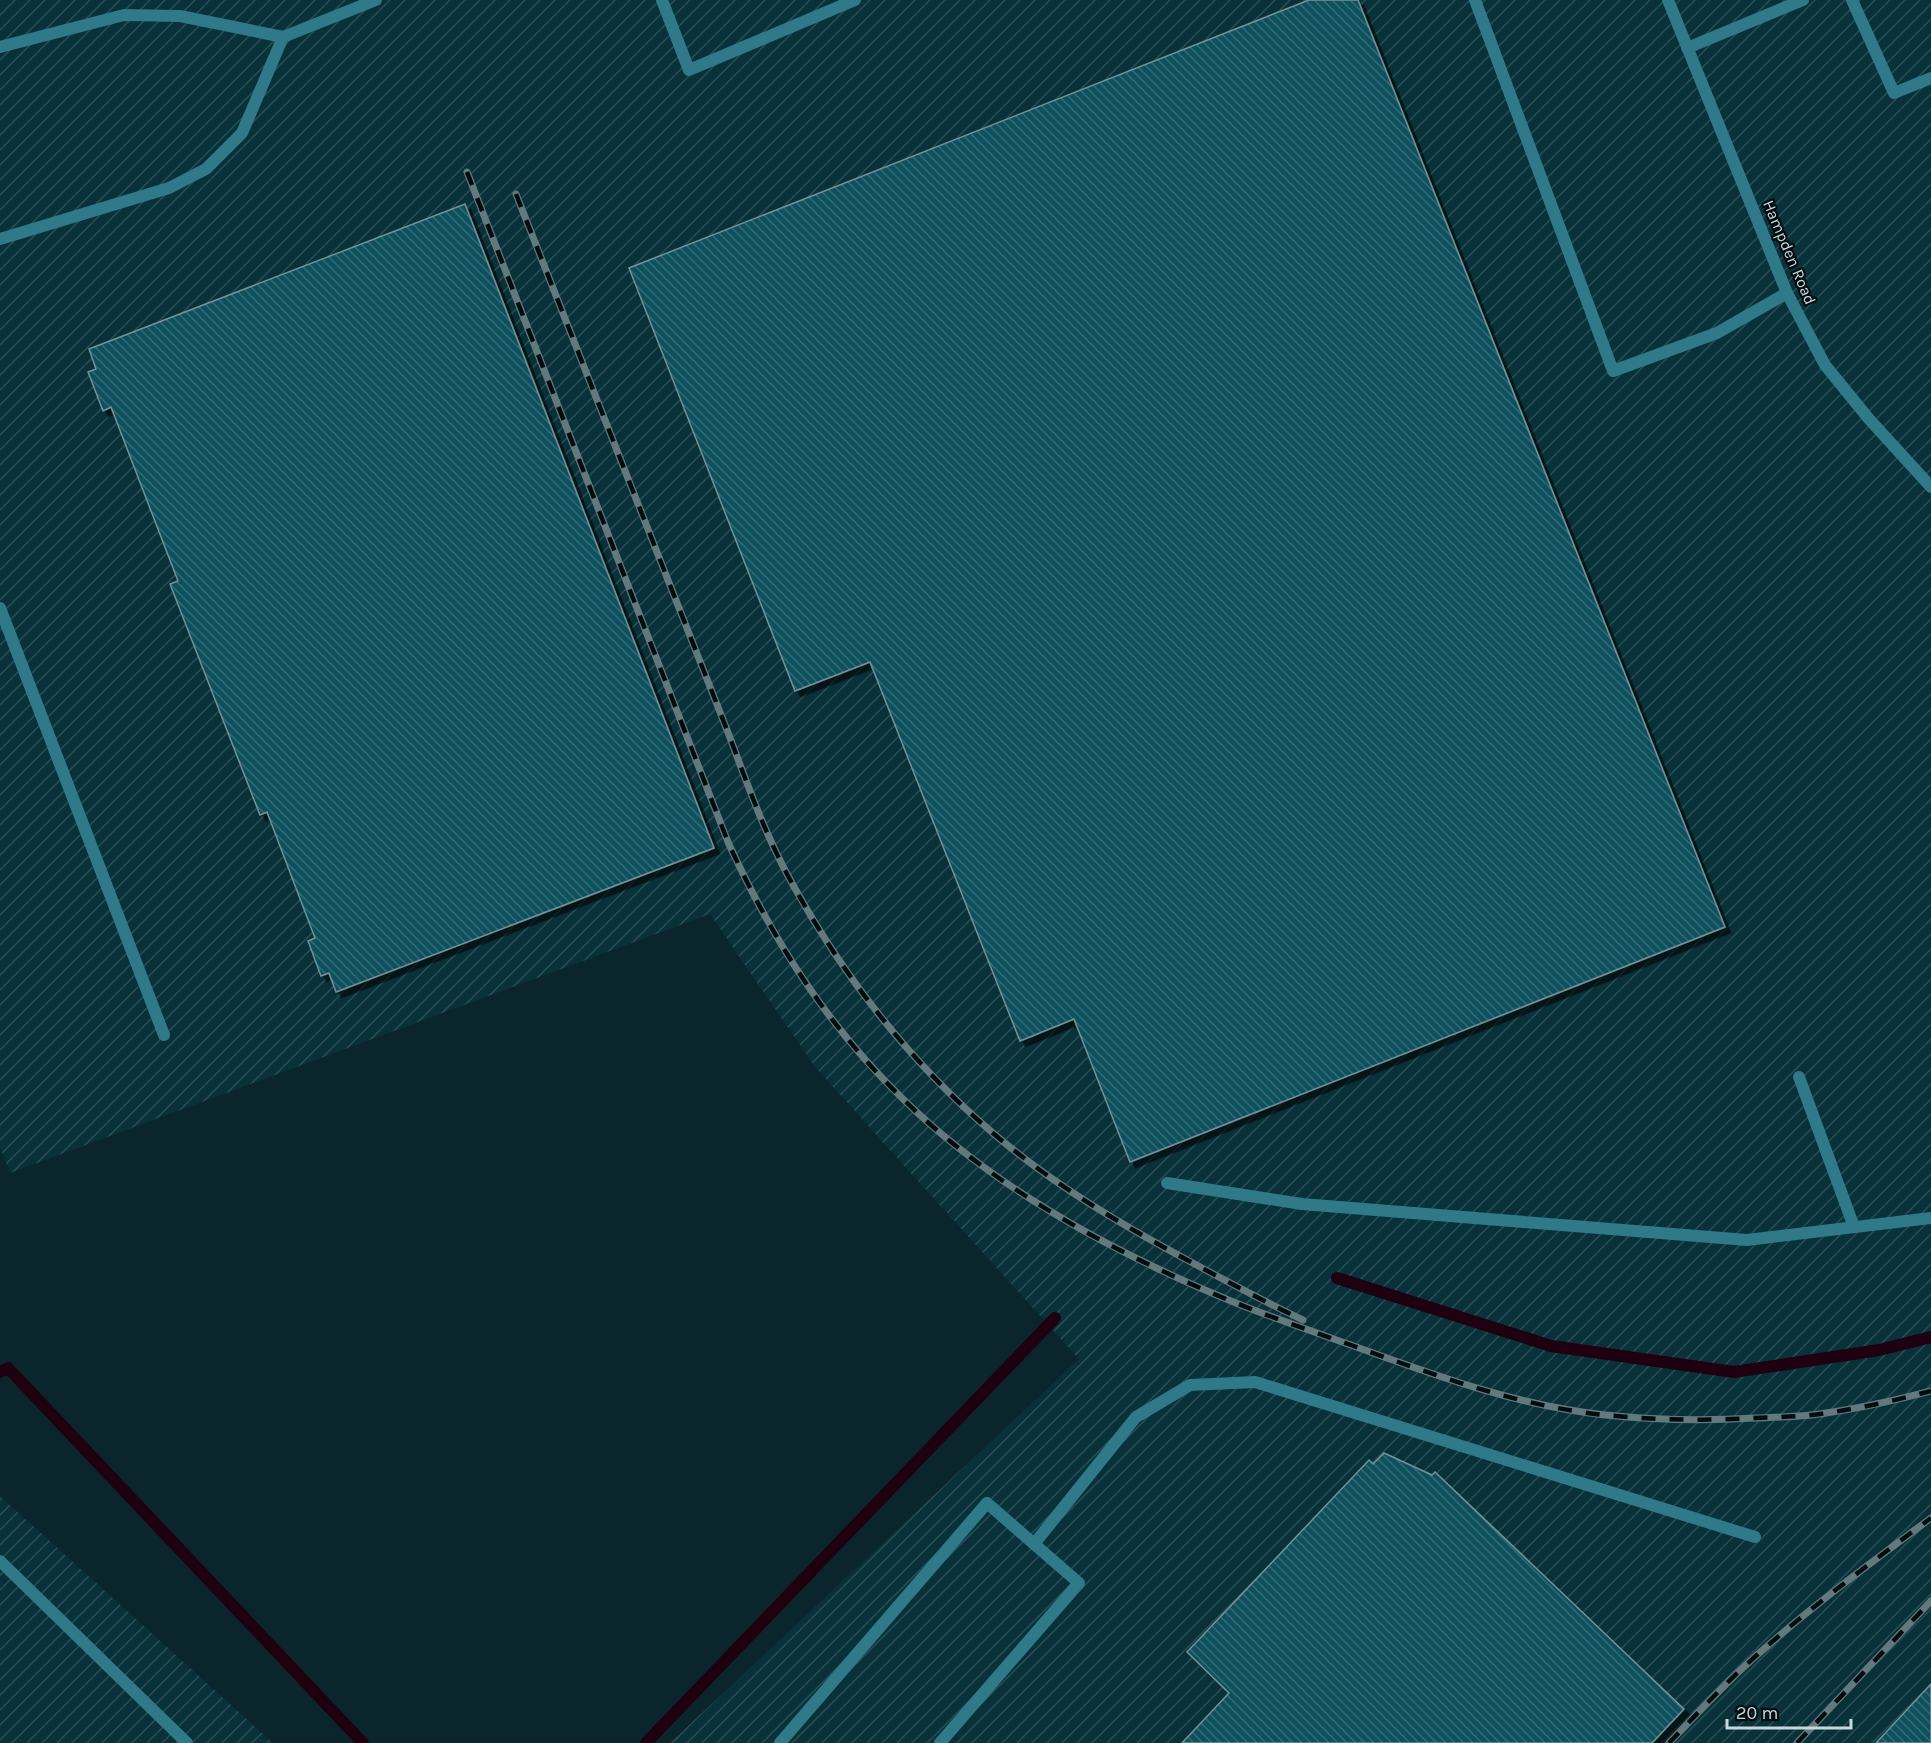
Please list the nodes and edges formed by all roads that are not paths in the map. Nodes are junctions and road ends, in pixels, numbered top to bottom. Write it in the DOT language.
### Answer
graph roads {
  1 [pos="376,0"];
  2 [pos="662,0"];
  3 [pos="855,0"];
  4 [pos="1475,0"];
  5 [pos="1668,0"];
  6 [pos="1803,0"];
  7 [pos="1852,0"];
  8 [pos="283,37"];
  9 [pos="0,47"];
  10 [pos="1688,48"];
  11 [pos="1931,78"];
  12 [pos="0,239"];
  13 [pos="1787,293"];
  14 [pos="1931,487"];
  15 [pos="0,608"];
  16 [pos="164,1035"];
  17 [pos="1799,1077"];
  18 [pos="1167,1183"];
  19 [pos="1931,1218"];
  20 [pos="1854,1227"];
  21 [pos="1755,1537"];
  22 [pos="1034,1544"];
  23 [pos="0,1561"];
  24 [pos="187,1743"];
  25 [pos="780,1743"];
  26 [pos="940,1743"];
  1 -- 8 [label="street"];
  2 -- 3 [label="street"];
  4 -- 13 [label="street"];
  5 -- 10 [label="street, Hampden Road"];
  6 -- 10 [label="street"];
  7 -- 11 [label="street"];
  8 -- 9 [label="street"];
  8 -- 12 [label="street"];
  10 -- 13 [label="street, Hampden Road"];
  13 -- 14 [label="street, Hampden Road"];
  15 -- 16 [label="street"];
  17 -- 20 [label="street"];
  18 -- 20 [label="street"];
  19 -- 20 [label="street"];
  21 -- 22 [label="street"];
  22 -- 25 [label="street"];
  22 -- 26 [label="street"];
  23 -- 24 [label="street"];
}
